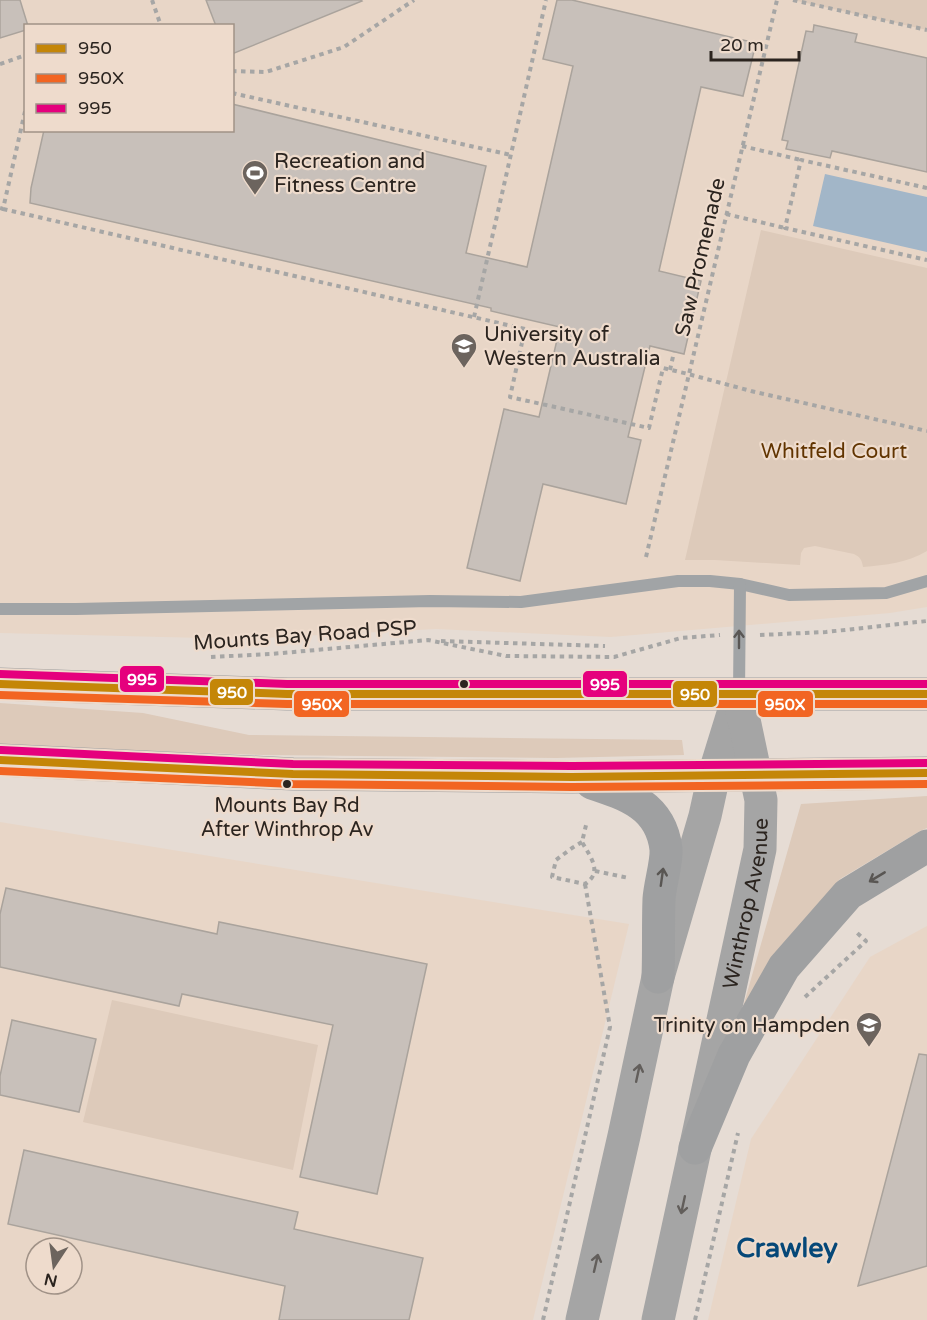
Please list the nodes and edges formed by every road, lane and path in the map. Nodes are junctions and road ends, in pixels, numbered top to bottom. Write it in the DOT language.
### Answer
graph roads {
  1 [pos="152,0"];
  2 [pos="414,0"];
  3 [pos="546,0"];
  4 [pos="777,0"];
  5 [pos="793,0"];
  6 [pos="160,24"];
  7 [pos="927,30"];
  8 [pos="24,56"];
  9 [pos="0,64"];
  10 [pos="234,70"];
  11 [pos="234,93"];
  12 [pos="24,116"];
  13 [pos="742,147"];
  14 [pos="511,155"];
  15 [pos="801,160"];
  16 [pos="927,188"];
  17 [pos="1,208"];
  18 [pos="726,214"];
  19 [pos="786,228"];
  20 [pos="927,260"];
  21 [pos="474,317"];
  22 [pos="674,352"];
  23 [pos="670,370"];
  24 [pos="688,374"];
  25 [pos="927,431"];
  26 [pos="646,557"];
  27 [pos="927,581"];
  28 [pos="740,584"];
  29 [pos="0,609"];
  30 [pos="927,621"];
  31 [pos="739,636"];
  32 [pos="428,640"];
  33 [pos="605,646"];
  34 [pos="200,658"];
  35 [pos="0,684"];
  36 [pos="739,694"];
  37 [pos="927,694"];
  38 [pos="0,760"];
  39 [pos="927,773"];
  40 [pos="714,775"];
  41 [pos="756,775"];
  42 [pos="572,777"];
  43 [pos="587,821"];
  44 [pos="582,842"];
  45 [pos="927,846"];
  46 [pos="595,871"];
  47 [pos="628,878"];
  48 [pos="585,884"];
  49 [pos="866,941"];
  50 [pos="658,977"];
  51 [pos="799,1003"];
  52 [pos="738,1132"];
  53 [pos="695,1148"];
  54 [pos="543,1320"];
  55 [pos="582,1320"];
  56 [pos="658,1320"];
  57 [pos="695,1320"];
  1 -- 6 [label="path"];
  2 -- 10 [label="path"];
  3 -- 14 [label="path"];
  4 -- 13 [label="path, Saw Promenade"];
  5 -- 7 [label="path"];
  8 -- 9 [label="path"];
  11 -- 14 [label="path"];
  12 -- 17 [label="path"];
  13 -- 15 [label="path"];
  13 -- 18 [label="path, Saw Promenade"];
  14 -- 21 [label="path"];
  15 -- 16 [label="path"];
  15 -- 19 [label="path"];
  17 -- 21 [label="path"];
  18 -- 19 [label="path"];
  18 -- 24 [label="path, Saw Promenade"];
  19 -- 20 [label="path"];
  21 -- 23 [label="path"];
  22 -- 23 [label="path"];
  23 -- 24 [label="path"];
  24 -- 25 [label="path"];
  24 -- 26 [label="path, Saw Promenade"];
  27 -- 28 [label="lane"];
  28 -- 29 [label="lane"];
  28 -- 31 [label="lane"];
  30 -- 31 [label="path, Mounts Bay Road PSP"];
  31 -- 32 [label="path, Mounts Bay Road PSP"];
  36 -- 31 [label="lane, one-way"];
  32 -- 33 [label="path"];
  32 -- 34 [label="path, Mounts Bay Road PSP"];
  35 -- 36 [label="highway"];
  36 -- 37 [label="highway"];
  36 -- 40 [label="main road"];
  36 -- 41 [label="main road, Winthrop Avenue"];
  38 -- 42 [label="highway"];
  39 -- 41 [label="highway"];
  40 -- 41 [label="highway"];
  40 -- 42 [label="highway"];
  40 -- 50 [label="main road"];
  41 -- 53 [label="main road, Winthrop Avenue"];
  50 -- 42 [label="highway, one-way"];
  43 -- 44 [label="path"];
  44 -- 46 [label="path"];
  44 -- 48 [label="path"];
  45 -- 53 [label="highway, one-way"];
  46 -- 47 [label="path"];
  46 -- 48 [label="path"];
  48 -- 54 [label="path"];
  49 -- 51 [label="path"];
  55 -- 50 [label="main road, one-way"];
  52 -- 57 [label="path"];
  53 -- 56 [label="main road, Winthrop Avenue, one-way"];
}
